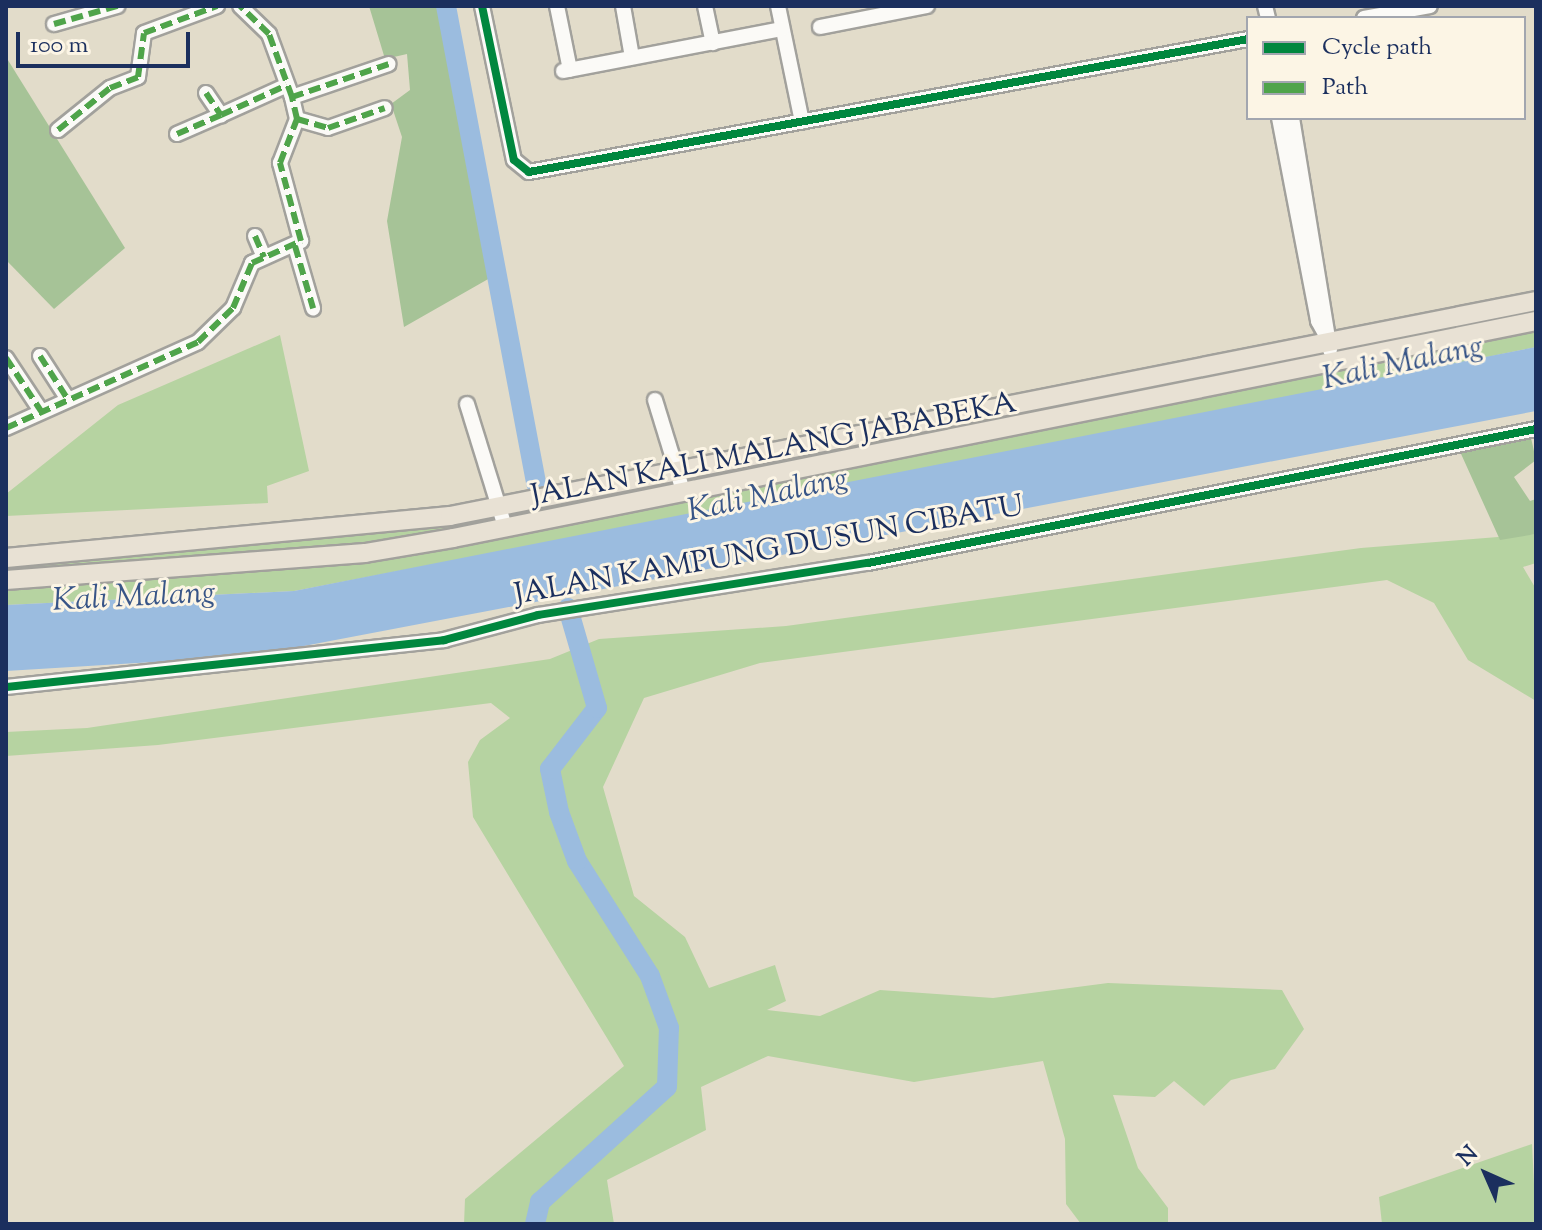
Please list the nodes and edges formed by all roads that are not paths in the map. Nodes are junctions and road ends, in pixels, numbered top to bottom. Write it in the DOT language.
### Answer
graph roads {
  1 [pos="117,6"];
  2 [pos="217,6"];
  3 [pos="240,6"];
  4 [pos="482,6"];
  5 [pos="557,6"];
  6 [pos="623,6"];
  7 [pos="705,6"];
  8 [pos="778,6"];
  9 [pos="1430,6"];
  10 [pos="917,7"];
  11 [pos="849,14"];
  12 [pos="1375,16"];
  13 [pos="54,24"];
  14 [pos="820,27"];
  15 [pos="782,29"];
  16 [pos="1246,39"];
  17 [pos="713,43"];
  18 [pos="632,57"];
  19 [pos="389,64"];
  20 [pos="289,91"];
  21 [pos="206,93"];
  22 [pos="385,108"];
  23 [pos="221,115"];
  24 [pos="297,119"];
  25 [pos="1279,120"];
  26 [pos="1292,120"];
  27 [pos="802,122"];
  28 [pos="58,130"];
  29 [pos="177,134"];
  30 [pos="255,236"];
  31 [pos="295,246"];
  32 [pos="264,257"];
  33 [pos="1536,301"];
  34 [pos="313,308"];
  35 [pos="1536,321"];
  36 [pos="1329,341"];
  37 [pos="40,356"];
  38 [pos="6,358"];
  39 [pos="1333,361"];
  40 [pos="67,398"];
  41 [pos="655,400"];
  42 [pos="467,404"];
  43 [pos="41,411"];
  44 [pos="6,428"];
  45 [pos="1536,429"];
  46 [pos="677,470"];
  47 [pos="683,491"];
  48 [pos="505,505"];
  49 [pos="512,526"];
  50 [pos="86,553"];
  51 [pos="6,558"];
  52 [pos="89,574"];
  53 [pos="6,580"];
  54 [pos="6,687"];
  1 -- 13 [label="street"];
  2 -- 28 [label="street"];
  3 -- 20 [label="street"];
  4 -- 27 [label="street"];
  5 -- 18 [label="street"];
  6 -- 18 [label="street"];
  7 -- 17 [label="street"];
  8 -- 15 [label="street"];
  9 -- 12 [label="street"];
  10 -- 11 [label="street"];
  11 -- 14 [label="street"];
  15 -- 17 [label="street"];
  15 -- 27 [label="street"];
  16 -- 27 [label="street"];
  17 -- 18 [label="street"];
  19 -- 20 [label="street"];
  20 -- 23 [label="street"];
  20 -- 24 [label="street"];
  21 -- 23 [label="street"];
  22 -- 24 [label="street"];
  23 -- 29 [label="street"];
  24 -- 31 [label="street"];
  25 -- 36 [label="street"];
  26 -- 36 [label="street"];
  30 -- 32 [label="street"];
  31 -- 32 [label="street"];
  31 -- 34 [label="street"];
  32 -- 40 [label="street"];
  33 -- 36 [label="main road, JALAN KALI MALANG JABABEKA"];
  35 -- 39 [label="main road, JALAN KALI MALANG JABABEKA"];
  36 -- 39 [label="street"];
  36 -- 46 [label="main road, JALAN KALI MALANG JABABEKA"];
  37 -- 40 [label="street"];
  38 -- 43 [label="street"];
  39 -- 47 [label="main road, JALAN KALI MALANG JABABEKA"];
  40 -- 43 [label="street"];
  41 -- 46 [label="street"];
  42 -- 48 [label="street"];
  43 -- 44 [label="street"];
  45 -- 54 [label="street, JALAN KAMPUNG DUSUN CIBATU"];
  46 -- 47 [label="street"];
  46 -- 48 [label="main road, JALAN KALI MALANG JABABEKA"];
  47 -- 49 [label="main road, JALAN KALI MALANG JABABEKA"];
  48 -- 49 [label="street"];
  48 -- 50 [label="main road, JALAN KALI MALANG JABABEKA"];
  49 -- 52 [label="main road, JALAN KALI MALANG JABABEKA"];
  50 -- 51 [label="main road, JALAN KALI MALANG JABABEKA"];
  50 -- 52 [label="main road"];
  52 -- 53 [label="main road, JALAN KALI MALANG JABABEKA"];
}
